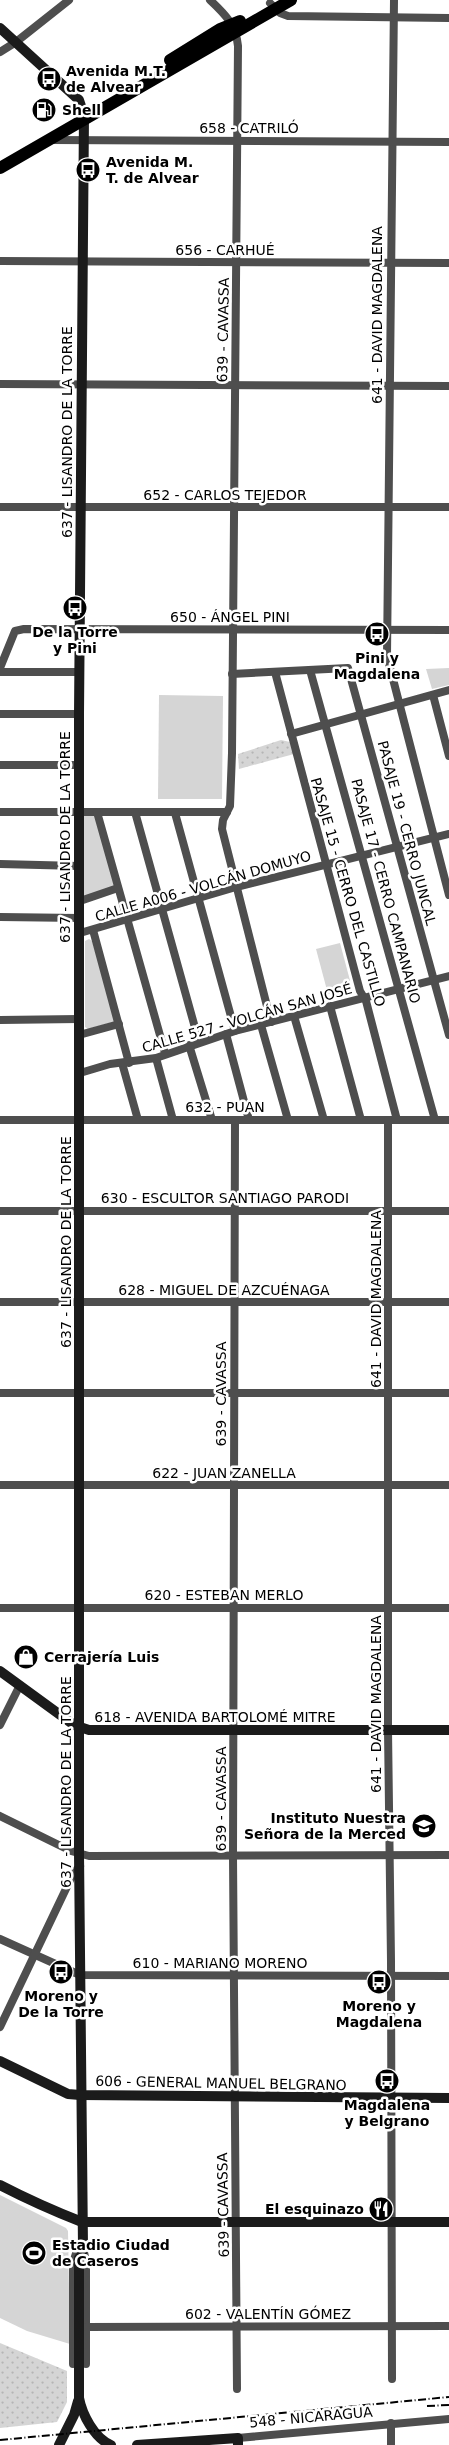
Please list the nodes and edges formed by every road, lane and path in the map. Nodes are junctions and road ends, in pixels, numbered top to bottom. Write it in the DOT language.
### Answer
graph roads {
  1 [pos="69,0"];
  2 [pos="210,0"];
  3 [pos="291,0"];
  4 [pos="394,0"];
  5 [pos="274,4"];
  6 [pos="394,17"];
  7 [pos="449,18"];
  8 [pos="0,28"];
  9 [pos="234,28"];
  10 [pos="16,42"];
  11 [pos="0,52"];
  12 [pos="84,116"];
  13 [pos="49,140"];
  14 [pos="84,140"];
  15 [pos="236,141"];
  16 [pos="392,141"];
  17 [pos="449,142"];
  18 [pos="0,160"];
  19 [pos="0,168"];
  20 [pos="0,261"];
  21 [pos="81,261"];
  22 [pos="236,263"];
  23 [pos="389,263"];
  24 [pos="449,263"];
  25 [pos="0,384"];
  26 [pos="81,384"];
  27 [pos="235,384"];
  28 [pos="390,386"];
  29 [pos="449,386"];
  30 [pos="80,506"];
  31 [pos="0,507"];
  32 [pos="388,507"];
  33 [pos="449,507"];
  34 [pos="234,508"];
  35 [pos="80,628"];
  36 [pos="232,629"];
  37 [pos="387,630"];
  38 [pos="449,630"];
  39 [pos="3,653"];
  40 [pos="0,668"];
  41 [pos="310,670"];
  42 [pos="0,672"];
  43 [pos="80,672"];
  44 [pos="275,672"];
  45 [pos="232,674"];
  46 [pos="449,690"];
  47 [pos="433,695"];
  48 [pos="398,705"];
  49 [pos="0,714"];
  50 [pos="78,714"];
  51 [pos="362,714"];
  52 [pos="327,724"];
  53 [pos="291,734"];
  54 [pos="449,756"];
  55 [pos="0,765"];
  56 [pos="79,765"];
  57 [pos="0,812"];
  58 [pos="79,812"];
  59 [pos="97,812"];
  60 [pos="135,812"];
  61 [pos="227,812"];
  62 [pos="175,813"];
  63 [pos="449,834"];
  64 [pos="434,838"];
  65 [pos="399,847"];
  66 [pos="363,856"];
  67 [pos="0,864"];
  68 [pos="325,865"];
  69 [pos="79,866"];
  70 [pos="236,887"];
  71 [pos="118,888"];
  72 [pos="449,895"];
  73 [pos="197,898"];
  74 [pos="80,901"];
  75 [pos="161,910"];
  76 [pos="0,917"];
  77 [pos="80,918"];
  78 [pos="127,920"];
  79 [pos="93,930"];
  80 [pos="80,933"];
  81 [pos="449,976"];
  82 [pos="434,980"];
  83 [pos="400,989"];
  84 [pos="364,998"];
  85 [pos="330,1006"];
  86 [pos="294,1016"];
  87 [pos="79,1018"];
  88 [pos="0,1020"];
  89 [pos="271,1022"];
  90 [pos="119,1024"];
  91 [pos="261,1025"];
  92 [pos="235,1031"];
  93 [pos="226,1034"];
  94 [pos="79,1035"];
  95 [pos="449,1035"];
  96 [pos="199,1042"];
  97 [pos="190,1045"];
  98 [pos="165,1053"];
  99 [pos="156,1058"];
  100 [pos="126,1063"];
  101 [pos="80,1073"];
  102 [pos="0,1120"];
  103 [pos="80,1120"];
  104 [pos="138,1120"];
  105 [pos="173,1120"];
  106 [pos="212,1120"];
  107 [pos="234,1120"];
  108 [pos="249,1120"];
  109 [pos="288,1120"];
  110 [pos="324,1120"];
  111 [pos="361,1120"];
  112 [pos="392,1120"];
  113 [pos="435,1120"];
  114 [pos="449,1120"];
  115 [pos="80,1210"];
  116 [pos="234,1210"];
  117 [pos="0,1211"];
  118 [pos="388,1211"];
  119 [pos="449,1211"];
  120 [pos="0,1302"];
  121 [pos="389,1302"];
  122 [pos="449,1302"];
  123 [pos="80,1303"];
  124 [pos="235,1303"];
  125 [pos="0,1393"];
  126 [pos="80,1393"];
  127 [pos="234,1393"];
  128 [pos="389,1393"];
  129 [pos="449,1393"];
  130 [pos="0,1485"];
  131 [pos="389,1485"];
  132 [pos="449,1485"];
  133 [pos="80,1486"];
  134 [pos="234,1486"];
  135 [pos="0,1608"];
  136 [pos="80,1608"];
  137 [pos="234,1608"];
  138 [pos="389,1608"];
  139 [pos="449,1608"];
  140 [pos="0,1671"];
  141 [pos="20,1685"];
  142 [pos="0,1725"];
  143 [pos="80,1728"];
  144 [pos="388,1730"];
  145 [pos="449,1730"];
  146 [pos="234,1731"];
  147 [pos="0,1816"];
  148 [pos="79,1854"];
  149 [pos="390,1855"];
  150 [pos="449,1855"];
  151 [pos="233,1856"];
  152 [pos="80,1866"];
  153 [pos="0,1939"];
  154 [pos="35,1955"];
  155 [pos="80,1975"];
  156 [pos="391,1976"];
  157 [pos="449,1976"];
  158 [pos="234,1977"];
  159 [pos="0,2027"];
  160 [pos="0,2061"];
  161 [pos="80,2095"];
  162 [pos="234,2098"];
  163 [pos="391,2098"];
  164 [pos="449,2098"];
  165 [pos="0,2185"];
  166 [pos="48,2209"];
  167 [pos="82,2222"];
  168 [pos="235,2222"];
  169 [pos="390,2222"];
  170 [pos="449,2222"];
  171 [pos="80,2247"];
  172 [pos="236,2326"];
  173 [pos="391,2326"];
  174 [pos="449,2326"];
  175 [pos="86,2327"];
  176 [pos="73,2364"];
  177 [pos="86,2364"];
  178 [pos="392,2379"];
  179 [pos="238,2389"];
  180 [pos="79,2398"];
  181 [pos="449,2419"];
  182 [pos="391,2424"];
  183 [pos="222,2440"];
  184 [pos="238,2441"];
  185 [pos="59,2445"];
  186 [pos="111,2445"];
  187 [pos="137,2445"];
  188 [pos="176,2445"];
  189 [pos="391,2445"];
  1 -- 10 [label="street"];
  2 -- 9 [label="street"];
  3 -- 5 [label="main road"];
  4 -- 6 [label="street, 641 - DAVID MAGDALENA"];
  5 -- 6 [label="street"];
  5 -- 9 [label="main road"];
  6 -- 7 [label="street"];
  6 -- 16 [label="street, 641 - DAVID MAGDALENA"];
  8 -- 10 [label="street"];
  9 -- 12 [label="main road"];
  9 -- 15 [label="street, 639 - CAVASSA"];
  10 -- 11 [label="street"];
  10 -- 12 [label="street"];
  12 -- 13 [label="main road"];
  12 -- 14 [label="street, 637 - LISANDRO DE LA TORRE"];
  12 -- 18 [label="main road"];
  13 -- 14 [label="street, 658 - CATRILÓ"];
  13 -- 19 [label="main road"];
  14 -- 15 [label="street, 658 - CATRILÓ"];
  14 -- 21 [label="street, 637 - LISANDRO DE LA TORRE"];
  15 -- 16 [label="street, 658 - CATRILÓ"];
  15 -- 22 [label="street, 639 - CAVASSA"];
  16 -- 17 [label="street, 658 - CATRILÓ"];
  16 -- 23 [label="street, 641 - DAVID MAGDALENA"];
  20 -- 21 [label="street, 656 - CARHUÉ"];
  21 -- 22 [label="street, 656 - CARHUÉ"];
  21 -- 26 [label="street, 637 - LISANDRO DE LA TORRE"];
  22 -- 23 [label="street, 656 - CARHUÉ"];
  22 -- 27 [label="street, 639 - CAVASSA"];
  23 -- 24 [label="street, 656 - CARHUÉ"];
  23 -- 28 [label="street, 641 - DAVID MAGDALENA"];
  25 -- 26 [label="street"];
  26 -- 27 [label="street"];
  26 -- 30 [label="street, 637 - LISANDRO DE LA TORRE"];
  27 -- 28 [label="street"];
  27 -- 34 [label="street, 639 - CAVASSA"];
  28 -- 29 [label="street"];
  28 -- 32 [label="street, 641 - DAVID MAGDALENA"];
  30 -- 31 [label="street, 652 - CARLOS TEJEDOR"];
  30 -- 34 [label="street, 652 - CARLOS TEJEDOR"];
  30 -- 35 [label="street, 637 - LISANDRO DE LA TORRE"];
  32 -- 33 [label="street, 652 - CARLOS TEJEDOR"];
  32 -- 34 [label="street, 652 - CARLOS TEJEDOR"];
  32 -- 37 [label="street, 641 - DAVID MAGDALENA"];
  34 -- 36 [label="street, 639 - CAVASSA"];
  35 -- 36 [label="street, 650 - ÁNGEL PINI"];
  35 -- 39 [label="street, 650 - ÁNGEL PINI"];
  35 -- 43 [label="street, 637 - LISANDRO DE LA TORRE"];
  36 -- 37 [label="street, 650 - ÁNGEL PINI"];
  36 -- 45 [label="street, 639 - CAVASSA"];
  37 -- 38 [label="street, 650 - ÁNGEL PINI"];
  37 -- 48 [label="street, 641 - DAVID MAGDALENA"];
  39 -- 40 [label="street"];
  41 -- 44 [label="street"];
  41 -- 51 [label="street, PASAJE 19 - CERRO JUNCAL"];
  41 -- 52 [label="street, PASAJE 17 - CERRO CAMPANARIO"];
  42 -- 43 [label="street"];
  43 -- 50 [label="street, 637 - LISANDRO DE LA TORRE"];
  44 -- 45 [label="street"];
  44 -- 53 [label="street, PASAJE 15 - CERRO DEL CASTILLO"];
  45 -- 61 [label="street, 639 - CAVASSA"];
  46 -- 47 [label="street"];
  47 -- 48 [label="street"];
  47 -- 54 [label="street"];
  48 -- 51 [label="street"];
  48 -- 64 [label="street, 641 - DAVID MAGDALENA"];
  49 -- 50 [label="street"];
  50 -- 56 [label="street, 637 - LISANDRO DE LA TORRE"];
  51 -- 52 [label="street"];
  51 -- 65 [label="street, PASAJE 19 - CERRO JUNCAL"];
  52 -- 53 [label="street"];
  52 -- 66 [label="street, PASAJE 17 - CERRO CAMPANARIO"];
  53 -- 68 [label="street, PASAJE 15 - CERRO DEL CASTILLO"];
  55 -- 56 [label="street"];
  56 -- 58 [label="street, 637 - LISANDRO DE LA TORRE"];
  57 -- 58 [label="street"];
  58 -- 59 [label="street"];
  58 -- 69 [label="street, 637 - LISANDRO DE LA TORRE"];
  59 -- 60 [label="street"];
  59 -- 71 [label="street"];
  60 -- 62 [label="street"];
  60 -- 75 [label="street"];
  61 -- 62 [label="street"];
  61 -- 70 [label="street, 639 - CAVASSA"];
  62 -- 73 [label="street"];
  63 -- 64 [label="street, CALLE A006 - VOLCÁN DOMUYO"];
  64 -- 65 [label="street, CALLE A006 - VOLCÁN DOMUYO"];
  64 -- 72 [label="street, 641 - DAVID MAGDALENA"];
  65 -- 66 [label="street, CALLE A006 - VOLCÁN DOMUYO"];
  65 -- 82 [label="street, PASAJE 19 - CERRO JUNCAL"];
  66 -- 68 [label="street, CALLE A006 - VOLCÁN DOMUYO"];
  66 -- 83 [label="street, PASAJE 17 - CERRO CAMPANARIO"];
  67 -- 69 [label="street"];
  68 -- 70 [label="street, CALLE A006 - VOLCÁN DOMUYO"];
  68 -- 84 [label="street, PASAJE 15 - CERRO DEL CASTILLO"];
  69 -- 74 [label="street, 637 - LISANDRO DE LA TORRE"];
  70 -- 73 [label="street, CALLE A006 - VOLCÁN DOMUYO"];
  70 -- 89 [label="street, 639 - CAVASSA"];
  71 -- 74 [label="street"];
  71 -- 78 [label="street"];
  73 -- 75 [label="street, CALLE A006 - VOLCÁN DOMUYO"];
  73 -- 92 [label="street"];
  74 -- 77 [label="street, 637 - LISANDRO DE LA TORRE"];
  75 -- 78 [label="street, CALLE A006 - VOLCÁN DOMUYO"];
  75 -- 96 [label="street"];
  76 -- 77 [label="street"];
  77 -- 80 [label="street, 637 - LISANDRO DE LA TORRE"];
  78 -- 79 [label="street, CALLE A006 - VOLCÁN DOMUYO"];
  78 -- 98 [label="street"];
  79 -- 80 [label="street, CALLE A006 - VOLCÁN DOMUYO"];
  79 -- 90 [label="street"];
  80 -- 87 [label="street, 637 - LISANDRO DE LA TORRE"];
  81 -- 82 [label="street, CALLE 527 - VOLCÁN SAN JOSÉ"];
  82 -- 83 [label="street, CALLE 527 - VOLCÁN SAN JOSÉ"];
  82 -- 95 [label="street, PASAJE 19 - CERRO JUNCAL"];
  83 -- 84 [label="street, CALLE 527 - VOLCÁN SAN JOSÉ"];
  83 -- 113 [label="street, PASAJE 17 - CERRO CAMPANARIO"];
  84 -- 85 [label="street, CALLE 527 - VOLCÁN SAN JOSÉ"];
  84 -- 112 [label="street, PASAJE 15 - CERRO DEL CASTILLO"];
  85 -- 86 [label="street, CALLE 527 - VOLCÁN SAN JOSÉ"];
  85 -- 111 [label="street"];
  86 -- 89 [label="street, CALLE 527 - VOLCÁN SAN JOSÉ"];
  86 -- 110 [label="street"];
  87 -- 88 [label="street"];
  87 -- 94 [label="street, 637 - LISANDRO DE LA TORRE"];
  89 -- 91 [label="street, CALLE 527 - VOLCÁN SAN JOSÉ"];
  90 -- 94 [label="street"];
  90 -- 100 [label="street"];
  91 -- 92 [label="street, CALLE 527 - VOLCÁN SAN JOSÉ"];
  91 -- 109 [label="street"];
  92 -- 93 [label="street, CALLE 527 - VOLCÁN SAN JOSÉ"];
  93 -- 96 [label="street, CALLE 527 - VOLCÁN SAN JOSÉ"];
  93 -- 108 [label="street"];
  94 -- 101 [label="street, 637 - LISANDRO DE LA TORRE"];
  96 -- 97 [label="street, CALLE 527 - VOLCÁN SAN JOSÉ"];
  97 -- 98 [label="street, CALLE 527 - VOLCÁN SAN JOSÉ"];
  97 -- 106 [label="street"];
  98 -- 99 [label="street, CALLE 527 - VOLCÁN SAN JOSÉ"];
  99 -- 100 [label="street, CALLE 527 - VOLCÁN SAN JOSÉ"];
  99 -- 105 [label="street"];
  100 -- 101 [label="street, CALLE 527 - VOLCÁN SAN JOSÉ"];
  100 -- 104 [label="street"];
  101 -- 103 [label="street, 637 - LISANDRO DE LA TORRE"];
  102 -- 103 [label="street, 632 - PUAN"];
  103 -- 104 [label="street, 632 - PUAN"];
  103 -- 115 [label="street, 637 - LISANDRO DE LA TORRE"];
  104 -- 105 [label="street, 632 - PUAN"];
  105 -- 106 [label="street, 632 - PUAN"];
  106 -- 107 [label="street, 632 - PUAN"];
  107 -- 108 [label="street, 632 - PUAN"];
  107 -- 116 [label="street, 639 - CAVASSA"];
  108 -- 109 [label="street, 632 - PUAN"];
  109 -- 110 [label="street, 632 - PUAN"];
  110 -- 111 [label="street, 632 - PUAN"];
  111 -- 112 [label="street, 632 - PUAN"];
  112 -- 113 [label="street, 632 - PUAN"];
  112 -- 118 [label="street, 641 - DAVID MAGDALENA"];
  113 -- 114 [label="street, 632 - PUAN"];
  115 -- 116 [label="street, 630 - ESCULTOR SANTIAGO PARODI"];
  115 -- 117 [label="street, 630 - ESCULTOR SANTIAGO PARODI"];
  115 -- 123 [label="street, 637 - LISANDRO DE LA TORRE"];
  116 -- 118 [label="street, 630 - ESCULTOR SANTIAGO PARODI"];
  116 -- 124 [label="street, 639 - CAVASSA"];
  118 -- 119 [label="street, 630 - ESCULTOR SANTIAGO PARODI"];
  118 -- 121 [label="street, 641 - DAVID MAGDALENA"];
  120 -- 123 [label="street, 628 - MIGUEL DE AZCUÉNAGA"];
  121 -- 122 [label="street, 628 - MIGUEL DE AZCUÉNAGA"];
  121 -- 124 [label="street, 628 - MIGUEL DE AZCUÉNAGA"];
  121 -- 128 [label="street, 641 - DAVID MAGDALENA"];
  123 -- 124 [label="street, 628 - MIGUEL DE AZCUÉNAGA"];
  123 -- 126 [label="street, 637 - LISANDRO DE LA TORRE"];
  124 -- 127 [label="street, 639 - CAVASSA"];
  125 -- 126 [label="street"];
  126 -- 127 [label="street"];
  126 -- 133 [label="street, 637 - LISANDRO DE LA TORRE"];
  127 -- 128 [label="street"];
  127 -- 134 [label="street, 639 - CAVASSA"];
  128 -- 129 [label="street"];
  128 -- 131 [label="street, 641 - DAVID MAGDALENA"];
  130 -- 133 [label="street, 622 - JUAN ZANELLA"];
  131 -- 132 [label="street, 622 - JUAN ZANELLA"];
  131 -- 134 [label="street, 622 - JUAN ZANELLA"];
  131 -- 138 [label="street, 641 - DAVID MAGDALENA"];
  133 -- 134 [label="street, 622 - JUAN ZANELLA"];
  133 -- 136 [label="street, 637 - LISANDRO DE LA TORRE"];
  134 -- 137 [label="street, 639 - CAVASSA"];
  135 -- 136 [label="street, 620 - ESTEBAN MERLO"];
  136 -- 137 [label="street, 620 - ESTEBAN MERLO"];
  136 -- 143 [label="street, 637 - LISANDRO DE LA TORRE"];
  137 -- 138 [label="street, 620 - ESTEBAN MERLO"];
  137 -- 146 [label="street, 639 - CAVASSA"];
  138 -- 139 [label="street, 620 - ESTEBAN MERLO"];
  138 -- 144 [label="street, 641 - DAVID MAGDALENA"];
  140 -- 141 [label="street, 618 - AVENIDA BARTOLOMÉ MITRE"];
  141 -- 142 [label="street"];
  141 -- 143 [label="street, 618 - AVENIDA BARTOLOMÉ MITRE"];
  143 -- 146 [label="street, 618 - AVENIDA BARTOLOMÉ MITRE"];
  143 -- 148 [label="street, 637 - LISANDRO DE LA TORRE"];
  144 -- 145 [label="street, 618 - AVENIDA BARTOLOMÉ MITRE"];
  144 -- 146 [label="street, 618 - AVENIDA BARTOLOMÉ MITRE"];
  144 -- 149 [label="street, 641 - DAVID MAGDALENA"];
  146 -- 151 [label="street, 639 - CAVASSA"];
  147 -- 148 [label="street"];
  148 -- 151 [label="street"];
  148 -- 152 [label="street, 637 - LISANDRO DE LA TORRE"];
  149 -- 150 [label="street"];
  149 -- 151 [label="street"];
  149 -- 156 [label="street, 641 - DAVID MAGDALENA"];
  151 -- 158 [label="street, 639 - CAVASSA"];
  152 -- 154 [label="street"];
  152 -- 155 [label="street, 637 - LISANDRO DE LA TORRE"];
  153 -- 154 [label="street, 610 - MARIANO MORENO"];
  154 -- 155 [label="street, 610 - MARIANO MORENO"];
  154 -- 159 [label="street"];
  155 -- 158 [label="street, 610 - MARIANO MORENO"];
  155 -- 161 [label="street, 637 - LISANDRO DE LA TORRE"];
  156 -- 157 [label="street, 610 - MARIANO MORENO"];
  156 -- 158 [label="street, 610 - MARIANO MORENO"];
  156 -- 163 [label="street, 641 - DAVID MAGDALENA"];
  158 -- 162 [label="street, 639 - CAVASSA"];
  160 -- 161 [label="street, 606 - GENERAL MANUEL BELGRANO"];
  161 -- 162 [label="street, 606 - GENERAL MANUEL BELGRANO"];
  161 -- 167 [label="street, 637 - LISANDRO DE LA TORRE"];
  162 -- 163 [label="street, 606 - GENERAL MANUEL BELGRANO"];
  162 -- 168 [label="street, 639 - CAVASSA"];
  163 -- 164 [label="street, 606 - GENERAL MANUEL BELGRANO"];
  163 -- 169 [label="street, 641 - DAVID MAGDALENA"];
  165 -- 166 [label="street"];
  166 -- 167 [label="street"];
  166 -- 171 [label="street"];
  167 -- 168 [label="street"];
  167 -- 171 [label="street, 637 - LISANDRO DE LA TORRE"];
  168 -- 169 [label="street"];
  168 -- 172 [label="street, 639 - CAVASSA"];
  169 -- 170 [label="street"];
  169 -- 173 [label="street, 641 - DAVID MAGDALENA"];
  171 -- 175 [label="street, 637 - LISANDRO DE LA TORRE"];
  171 -- 176 [label="street, 637 - LISANDRO DE LA TORRE"];
  171 -- 180 [label="street"];
  172 -- 173 [label="street, 602 - VALENTÍN GÓMEZ"];
  172 -- 175 [label="street, 602 - VALENTÍN GÓMEZ"];
  172 -- 179 [label="street, 639 - CAVASSA"];
  173 -- 174 [label="street, 602 - VALENTÍN GÓMEZ"];
  173 -- 178 [label="street, 641 - DAVID MAGDALENA"];
  175 -- 177 [label="street, 637 - LISANDRO DE LA TORRE"];
  180 -- 185 [label="street"];
  180 -- 186 [label="street"];
  181 -- 182 [label="street, 548 - NICARAGUA"];
  182 -- 184 [label="street, 548 - NICARAGUA"];
  182 -- 189 [label="street"];
  183 -- 184 [label="street, 548 - NICARAGUA"];
  183 -- 187 [label="street"];
  183 -- 188 [label="street, 548 - NICARAGUA"];
}
